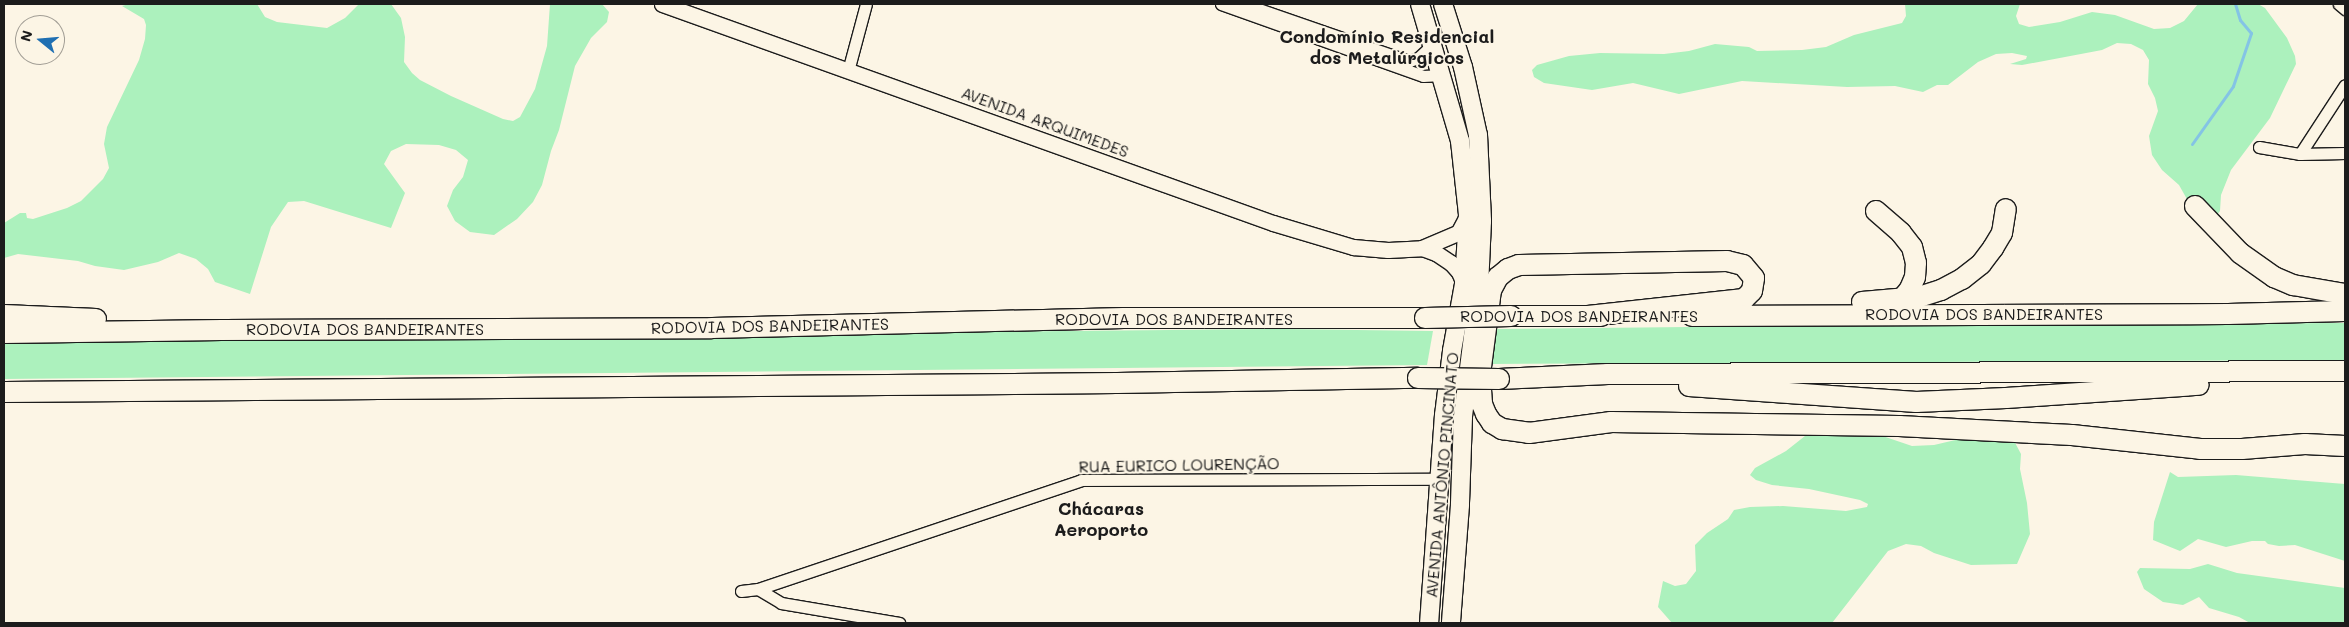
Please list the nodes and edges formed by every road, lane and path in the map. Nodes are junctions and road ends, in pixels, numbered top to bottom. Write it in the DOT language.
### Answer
graph roads {
  1 [pos="662,4"];
  2 [pos="866,4"];
  3 [pos="1221,4"];
  4 [pos="1244,4"];
  5 [pos="1420,4"];
  6 [pos="1443,4"];
  7 [pos="2339,4"];
  8 [pos="2345,9"];
  9 [pos="1455,42"];
  10 [pos="1433,44"];
  11 [pos="848,71"];
  12 [pos="1442,75"];
  13 [pos="2345,85"];
  14 [pos="2259,148"];
  15 [pos="2345,153"];
  16 [pos="2300,154"];
  17 [pos="2196,206"];
  18 [pos="2006,209"];
  19 [pos="1876,212"];
  20 [pos="1468,215"];
  21 [pos="1422,248"];
  22 [pos="1464,284"];
  23 [pos="2345,294"];
  24 [pos="1902,299"];
  25 [pos="2345,311"];
  26 [pos="4,315"];
  27 [pos="1588,316"];
  28 [pos="1777,316"];
  29 [pos="222,330"];
  30 [pos="4,333"];
  31 [pos="2341,372"];
  32 [pos="1608,374"];
  33 [pos="4,392"];
  34 [pos="2345,446"];
  35 [pos="1438,479"];
  36 [pos="758,588"];
  37 [pos="741,590"];
  38 [pos="899,623"];
  39 [pos="1429,623"];
  40 [pos="1451,623"];
  1 -- 11 [label="main road, AVENIDA ARQUIMEDES"];
  2 -- 11 [label="street"];
  3 -- 12 [label="street"];
  4 -- 10 [label="street"];
  5 -- 10 [label="main road, AVENIDA ANTÔNIO PINCINATO"];
  6 -- 9 [label="main road, AVENIDA ANTÔNIO PINCINATO"];
  7 -- 8 [label="street"];
  9 -- 12 [label="main road"];
  9 -- 40 [label="main road, AVENIDA ANTÔNIO PINCINATO"];
  10 -- 12 [label="main road, AVENIDA ANTÔNIO PINCINATO"];
  11 -- 21 [label="main road, AVENIDA ARQUIMEDES"];
  12 -- 20 [label="main road, AVENIDA ANTÔNIO PINCINATO"];
  13 -- 16 [label="street"];
  14 -- 16 [label="street"];
  15 -- 16 [label="street"];
  17 -- 23 [label="highway"];
  18 -- 24 [label="highway"];
  19 -- 24 [label="highway"];
  20 -- 21 [label="main road, AVENIDA ARQUIMEDES"];
  20 -- 22 [label="main road, AVENIDA ANTÔNIO PINCINATO"];
  21 -- 22 [label="main road, AVENIDA ARQUIMEDES"];
  22 -- 35 [label="main road, AVENIDA ANTÔNIO PINCINATO"];
  24 -- 28 [label="highway"];
  25 -- 28 [label="highway, RODOVIA DOS BANDEIRANTES"];
  26 -- 29 [label="highway"];
  27 -- 28 [label="highway, RODOVIA DOS BANDEIRANTES"];
  27 -- 29 [label="highway, RODOVIA DOS BANDEIRANTES, bridge"];
  27 -- 34 [label="highway"];
  29 -- 30 [label="highway, RODOVIA DOS BANDEIRANTES"];
  31 -- 32 [label="highway"];
  31 -- 32 [label="highway"];
  32 -- 33 [label="highway, bridge"];
  35 -- 36 [label="street, RUA EURICO LOURENÇÃO"];
  35 -- 39 [label="main road, AVENIDA ANTÔNIO PINCINATO"];
  36 -- 37 [label="street, RUA EURICO LOURENÇÃO"];
  36 -- 38 [label="street"];
}
